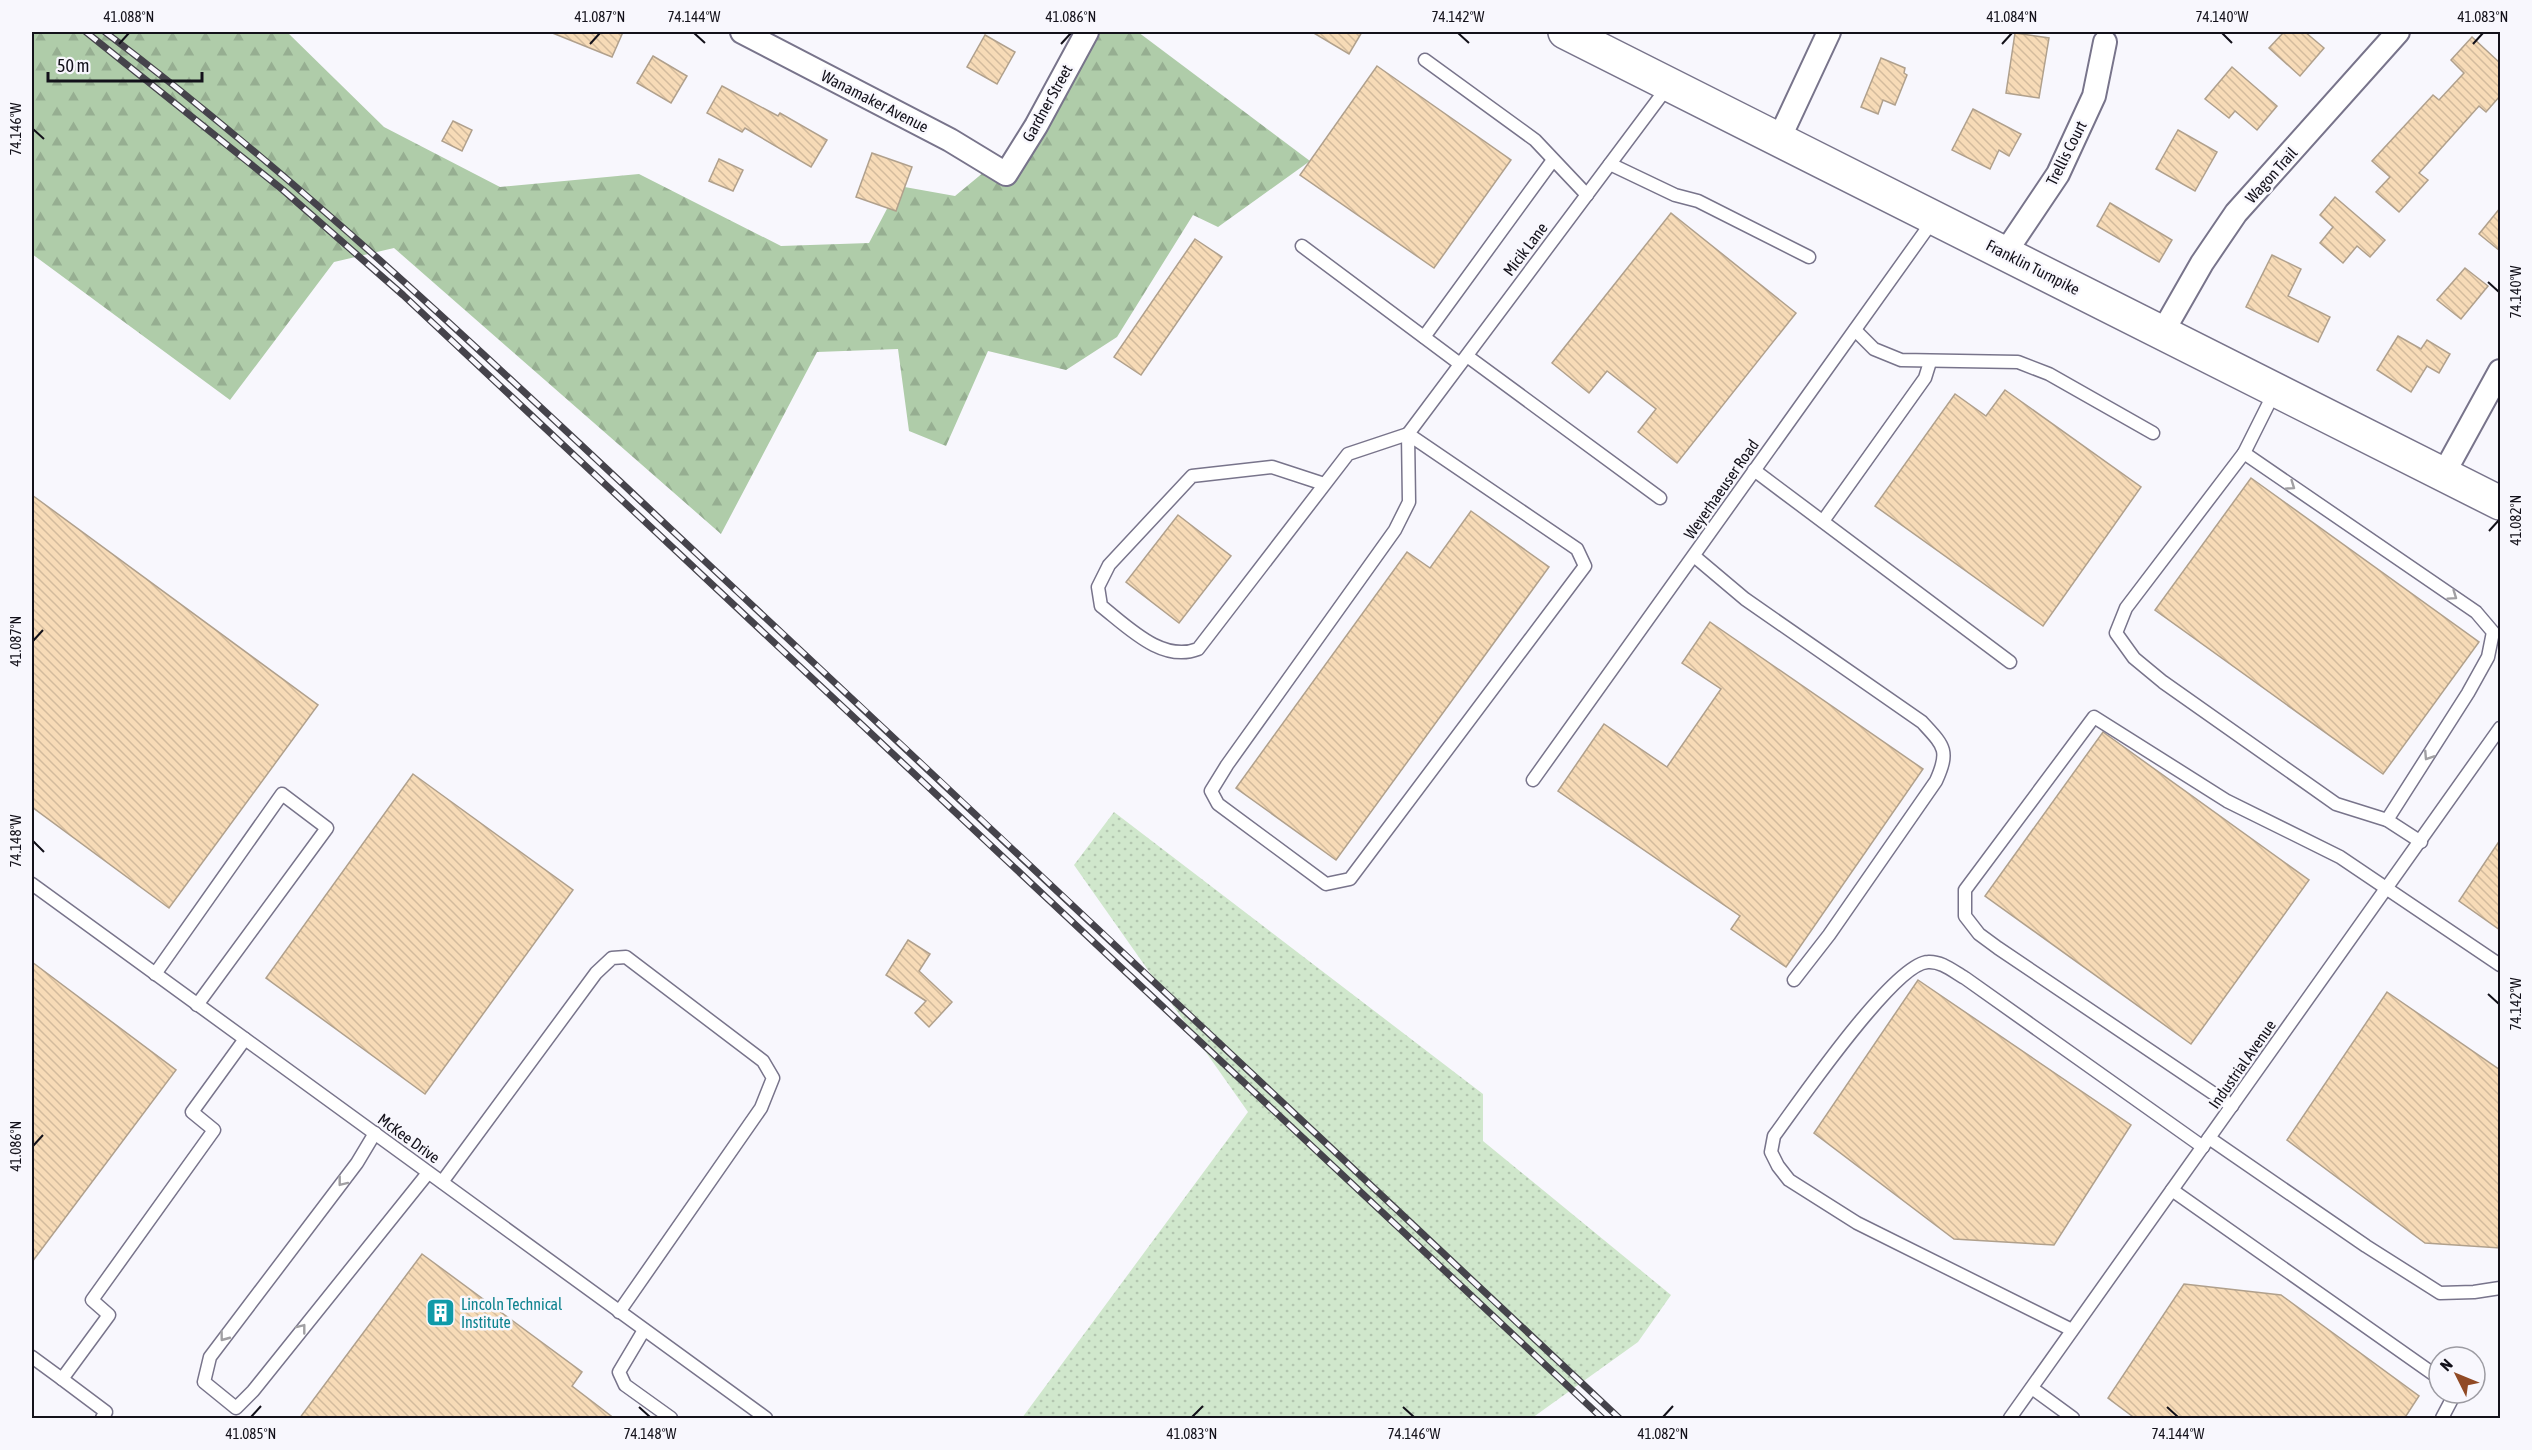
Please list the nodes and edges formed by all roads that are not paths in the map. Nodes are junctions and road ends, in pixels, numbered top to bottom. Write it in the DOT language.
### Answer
graph roads {
  1 [pos="742,32"];
  2 [pos="1087,32"];
  3 [pos="1565,32"];
  4 [pos="1829,32"];
  5 [pos="2398,32"];
  6 [pos="2106,42"];
  7 [pos="1425,60"];
  8 [pos="1670,84"];
  9 [pos="1779,139"];
  10 [pos="1553,160"];
  11 [pos="1610,164"];
  12 [pos="1006,174"];
  13 [pos="1587,195"];
  14 [pos="1935,218"];
  15 [pos="1302,246"];
  16 [pos="2005,253"];
  17 [pos="1809,256"];
  18 [pos="1855,330"];
  19 [pos="2163,333"];
  20 [pos="1425,337"];
  21 [pos="1464,360"];
  22 [pos="1930,362"];
  23 [pos="2500,371"];
  24 [pos="2276,390"];
  25 [pos="2153,433"];
  26 [pos="1408,434"];
  27 [pos="2244,453"];
  28 [pos="1754,470"];
  29 [pos="2444,473"];
  30 [pos="1324,484"];
  31 [pos="1660,498"];
  32 [pos="2500,503"];
  33 [pos="1823,521"];
  34 [pos="1694,556"];
  35 [pos="2010,662"];
  36 [pos="2500,728"];
  37 [pos="1533,780"];
  38 [pos="2387,820"];
  39 [pos="2421,842"];
  40 [pos="32,884"];
  41 [pos="2387,888"];
  42 [pos="2500,965"];
  43 [pos="155,974"];
  44 [pos="1794,980"];
  45 [pos="197,1005"];
  46 [pos="245,1039"];
  47 [pos="2232,1106"];
  48 [pos="375,1133"];
  49 [pos="2206,1143"];
  50 [pos="428,1173"];
  51 [pos="442,1182"];
  52 [pos="2172,1190"];
  53 [pos="2500,1288"];
  54 [pos="619,1312"];
  55 [pos="644,1330"];
  56 [pos="2072,1330"];
  57 [pos="32,1357"];
  58 [pos="2427,1369"];
  59 [pos="62,1379"];
  60 [pos="2032,1388"];
  61 [pos="2449,1405"];
  62 [pos="102,1419"];
  63 [pos="671,1419"];
  64 [pos="766,1419"];
  65 [pos="2010,1419"];
  66 [pos="2073,1419"];
  67 [pos="2442,1419"];
  1 -- 12 [label="street, Wanamaker Avenue"];
  2 -- 12 [label="street, Gardner Street"];
  3 -- 8 [label="main road, Franklin Turnpike"];
  4 -- 9 [label="street"];
  5 -- 19 [label="street, Wagon Trail"];
  6 -- 16 [label="street, Trellis Court"];
  7 -- 10 [label="lane"];
  8 -- 9 [label="main road, Franklin Turnpike"];
  8 -- 11 [label="lane, Micik Lane"];
  9 -- 14 [label="main road, Franklin Turnpike"];
  10 -- 13 [label="lane"];
  10 -- 20 [label="lane"];
  11 -- 13 [label="lane, Micik Lane"];
  11 -- 17 [label="lane"];
  13 -- 21 [label="lane, Micik Lane"];
  14 -- 16 [label="main road, Franklin Turnpike"];
  14 -- 18 [label="lane, Weyerhaeuser Road"];
  15 -- 20 [label="lane"];
  16 -- 19 [label="main road, Franklin Turnpike"];
  18 -- 22 [label="lane"];
  18 -- 28 [label="lane, Weyerhaeuser Road"];
  19 -- 24 [label="main road, Franklin Turnpike"];
  20 -- 21 [label="lane"];
  21 -- 26 [label="lane, Micik Lane"];
  21 -- 31 [label="lane"];
  22 -- 25 [label="lane"];
  22 -- 33 [label="lane"];
  23 -- 29 [label="street"];
  24 -- 27 [label="lane"];
  24 -- 29 [label="main road, Franklin Turnpike"];
  26 -- 26 [label="lane"];
  26 -- 30 [label="lane"];
  27 -- 38 [label="lane, one-way"];
  27 -- 38 [label="lane"];
  28 -- 33 [label="lane"];
  28 -- 34 [label="lane, Weyerhaeuser Road"];
  29 -- 32 [label="main road, Franklin Turnpike"];
  30 -- 30 [label="lane"];
  33 -- 35 [label="lane"];
  34 -- 37 [label="lane, Weyerhaeuser Road"];
  34 -- 44 [label="lane"];
  36 -- 39 [label="lane, Industrial Avenue"];
  38 -- 39 [label="lane"];
  39 -- 41 [label="lane, Industrial Avenue"];
  40 -- 43 [label="lane, McKee Drive"];
  41 -- 42 [label="lane"];
  41 -- 47 [label="lane, Industrial Avenue"];
  41 -- 47 [label="lane"];
  43 -- 45 [label="lane, McKee Drive"];
  43 -- 45 [label="lane"];
  45 -- 46 [label="lane, McKee Drive"];
  46 -- 48 [label="lane, McKee Drive"];
  46 -- 59 [label="lane"];
  47 -- 49 [label="lane, Industrial Avenue"];
  48 -- 50 [label="lane, McKee Drive"];
  48 -- 50 [label="lane, one-way"];
  49 -- 52 [label="lane, Industrial Avenue"];
  49 -- 53 [label="lane"];
  49 -- 56 [label="lane"];
  50 -- 51 [label="lane, McKee Drive"];
  51 -- 54 [label="lane, McKee Drive"];
  51 -- 54 [label="lane"];
  52 -- 56 [label="lane, Industrial Avenue"];
  52 -- 58 [label="lane"];
  54 -- 55 [label="lane, McKee Drive"];
  55 -- 63 [label="lane"];
  55 -- 64 [label="lane, McKee Drive"];
  56 -- 60 [label="lane, Industrial Avenue"];
  57 -- 59 [label="lane"];
  59 -- 62 [label="lane"];
  60 -- 65 [label="lane, Industrial Avenue"];
  60 -- 66 [label="lane"];
  61 -- 67 [label="lane"];
}
